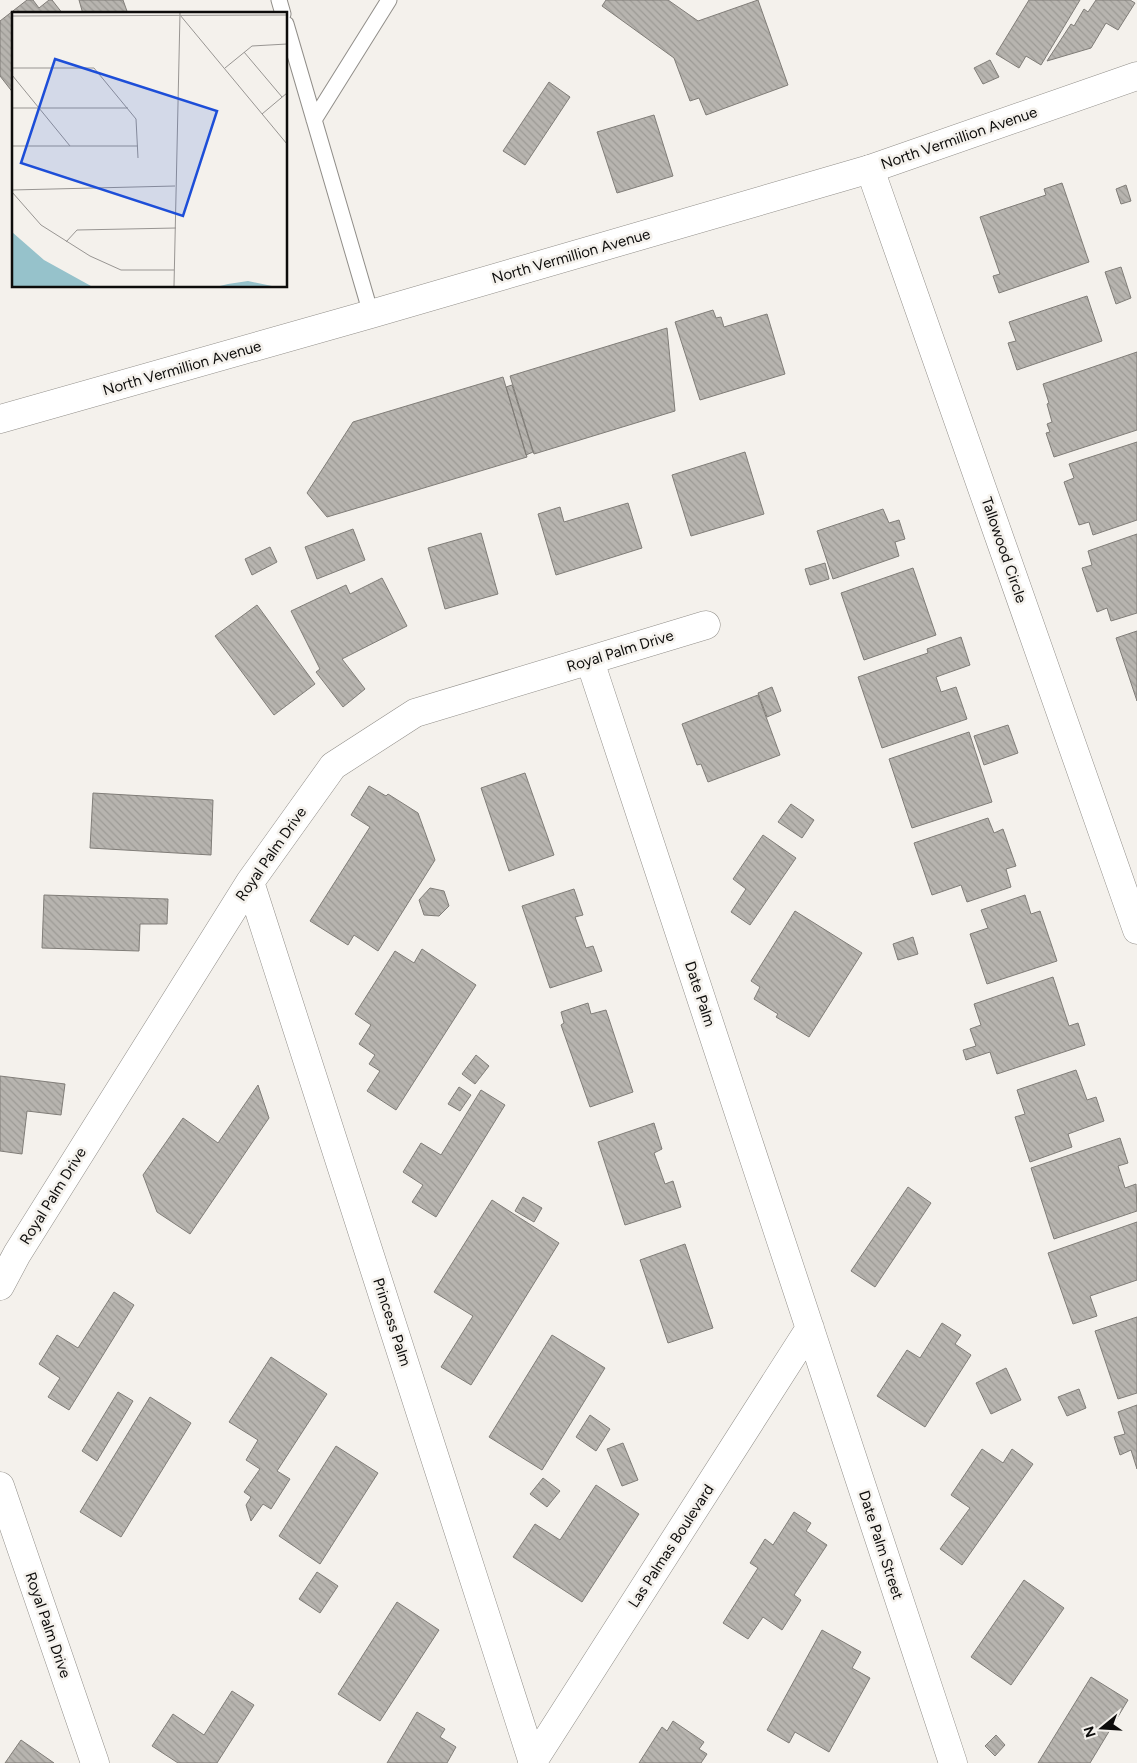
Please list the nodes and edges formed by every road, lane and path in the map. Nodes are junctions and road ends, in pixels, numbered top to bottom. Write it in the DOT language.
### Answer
graph roads {
  1 [pos="389,0"];
  2 [pos="288,31"];
  3 [pos="1137,76"];
  4 [pos="314,120"];
  5 [pos="870,169"];
  6 [pos="371,314"];
  7 [pos="0,419"];
  8 [pos="706,626"];
  9 [pos="590,661"];
  10 [pos="250,882"];
  11 [pos="1137,930"];
  12 [pos="0,1286"];
  13 [pos="810,1328"];
  14 [pos="0,1486"];
  15 [pos="95,1763"];
  16 [pos="533,1763"];
  17 [pos="953,1763"];
  1 -- 4 [label="lane"];
  2 -- 4 [label="lane"];
  3 -- 5 [label="street, North Vermillion Avenue"];
  4 -- 6 [label="lane"];
  5 -- 6 [label="street, North Vermillion Avenue"];
  5 -- 11 [label="street, Tallowood Circle"];
  6 -- 7 [label="street, North Vermillion Avenue"];
  8 -- 9 [label="street, Royal Palm Drive"];
  9 -- 10 [label="street, Royal Palm Drive"];
  9 -- 13 [label="street, Date Palm"];
  10 -- 12 [label="street, Royal Palm Drive"];
  10 -- 16 [label="street, Princess Palm"];
  13 -- 16 [label="street, Las Palmas Boulevard"];
  13 -- 17 [label="street, Date Palm Street"];
  14 -- 15 [label="street, Royal Palm Drive"];
}
